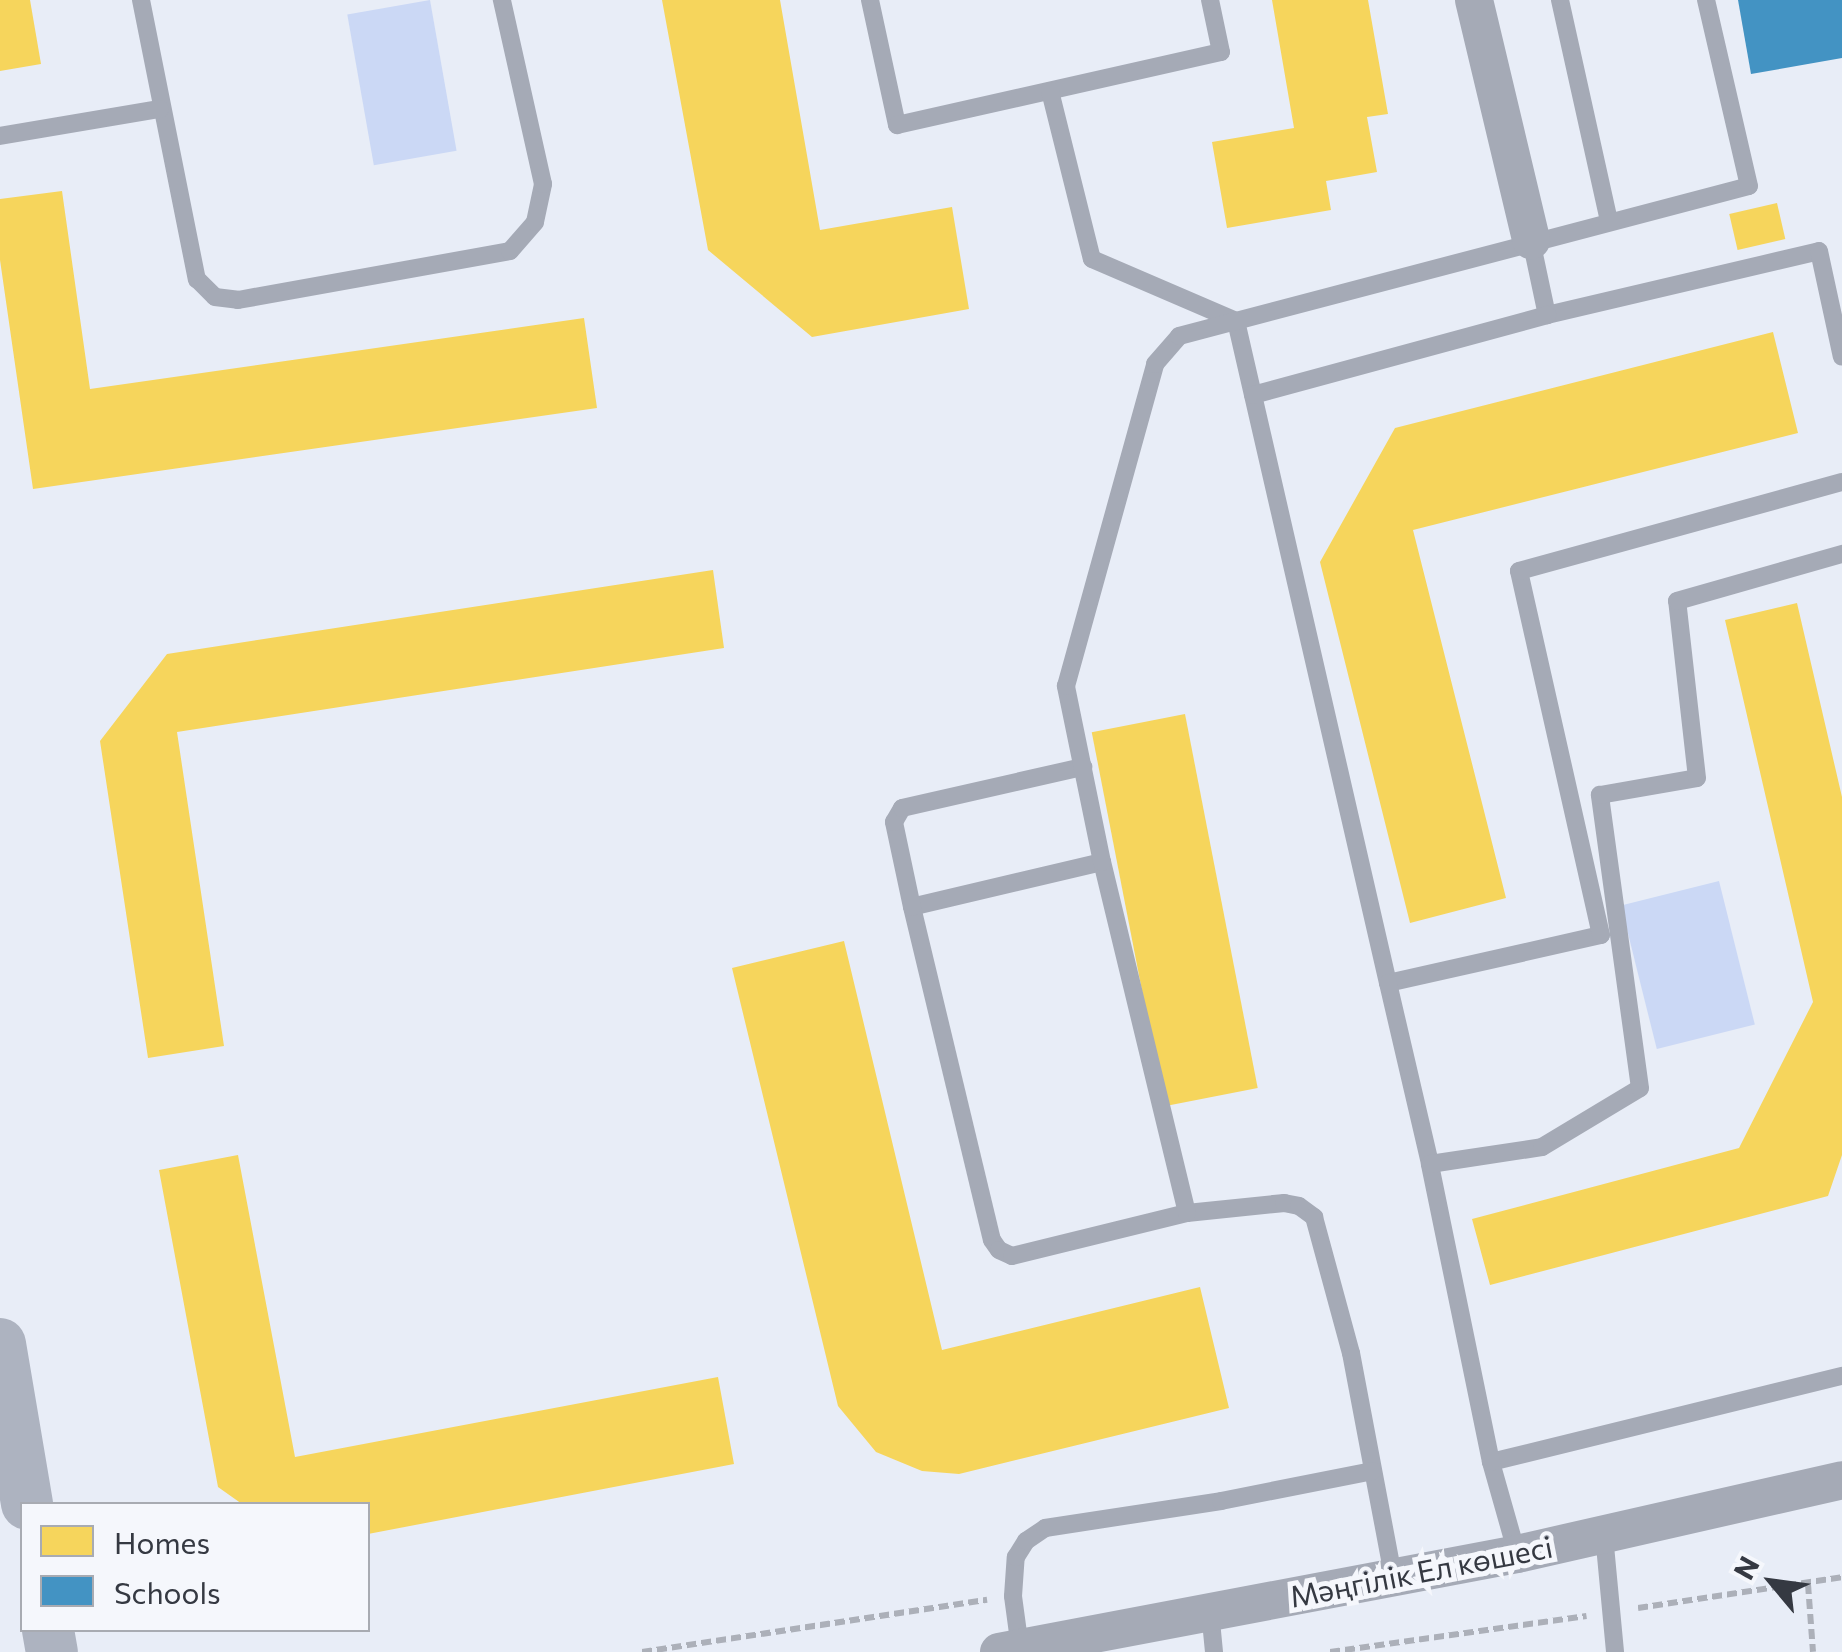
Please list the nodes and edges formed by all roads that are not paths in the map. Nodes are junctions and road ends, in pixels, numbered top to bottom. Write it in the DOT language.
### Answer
graph roads {
  1 [pos="141,0"];
  2 [pos="502,0"];
  3 [pos="870,0"];
  4 [pos="1210,0"];
  5 [pos="1474,0"];
  6 [pos="1560,0"];
  7 [pos="1706,0"];
  8 [pos="1050,90"];
  9 [pos="160,109"];
  10 [pos="0,136"];
  11 [pos="1609,221"];
  12 [pos="1531,240"];
  13 [pos="1548,315"];
  14 [pos="1236,321"];
  15 [pos="1842,356"];
  16 [pos="1253,395"];
  17 [pos="1842,482"];
  18 [pos="1842,554"];
  19 [pos="1082,767"];
  20 [pos="1102,862"];
  21 [pos="912,907"];
  22 [pos="1388,983"];
  23 [pos="1430,1164"];
  24 [pos="1186,1213"];
  25 [pos="0,1344"];
  26 [pos="1842,1376"];
  27 [pos="1491,1462"];
  28 [pos="1372,1471"];
  29 [pos="1842,1480"];
  30 [pos="27,1502"];
  31 [pos="1604,1534"];
  32 [pos="1517,1554"];
  33 [pos="1393,1576"];
  34 [pos="1210,1611"];
  35 [pos="1010,1650"];
  36 [pos="1214,1652"];
  37 [pos="1615,1652"];
  1 -- 9 [label="lane"];
  2 -- 9 [label="lane"];
  3 -- 8 [label="lane"];
  4 -- 8 [label="lane"];
  5 -- 12 [label="street"];
  6 -- 11 [label="lane"];
  7 -- 11 [label="lane"];
  8 -- 14 [label="lane"];
  9 -- 10 [label="lane"];
  11 -- 12 [label="lane"];
  12 -- 13 [label="lane"];
  12 -- 14 [label="lane"];
  13 -- 15 [label="lane"];
  13 -- 16 [label="lane"];
  14 -- 16 [label="lane"];
  14 -- 19 [label="lane"];
  16 -- 22 [label="lane"];
  17 -- 22 [label="lane"];
  18 -- 23 [label="lane"];
  19 -- 20 [label="lane"];
  19 -- 21 [label="lane"];
  20 -- 21 [label="lane"];
  20 -- 24 [label="lane"];
  21 -- 24 [label="lane"];
  22 -- 23 [label="lane"];
  23 -- 27 [label="lane"];
  24 -- 28 [label="lane"];
  25 -- 30 [label="street"];
  26 -- 27 [label="lane"];
  27 -- 32 [label="lane"];
  28 -- 33 [label="lane"];
  28 -- 35 [label="lane"];
  29 -- 31 [label="street, Мәңгілік Ел көшесі"];
  31 -- 32 [label="street, Мәңгілік Ел көшесі"];
  31 -- 37 [label="lane"];
  32 -- 33 [label="street, Мәңгілік Ел көшесі"];
  33 -- 34 [label="street, Мәңгілік Ел көшесі"];
  34 -- 35 [label="street, Мәңгілік Ел көшесі"];
  34 -- 36 [label="lane"];
}
